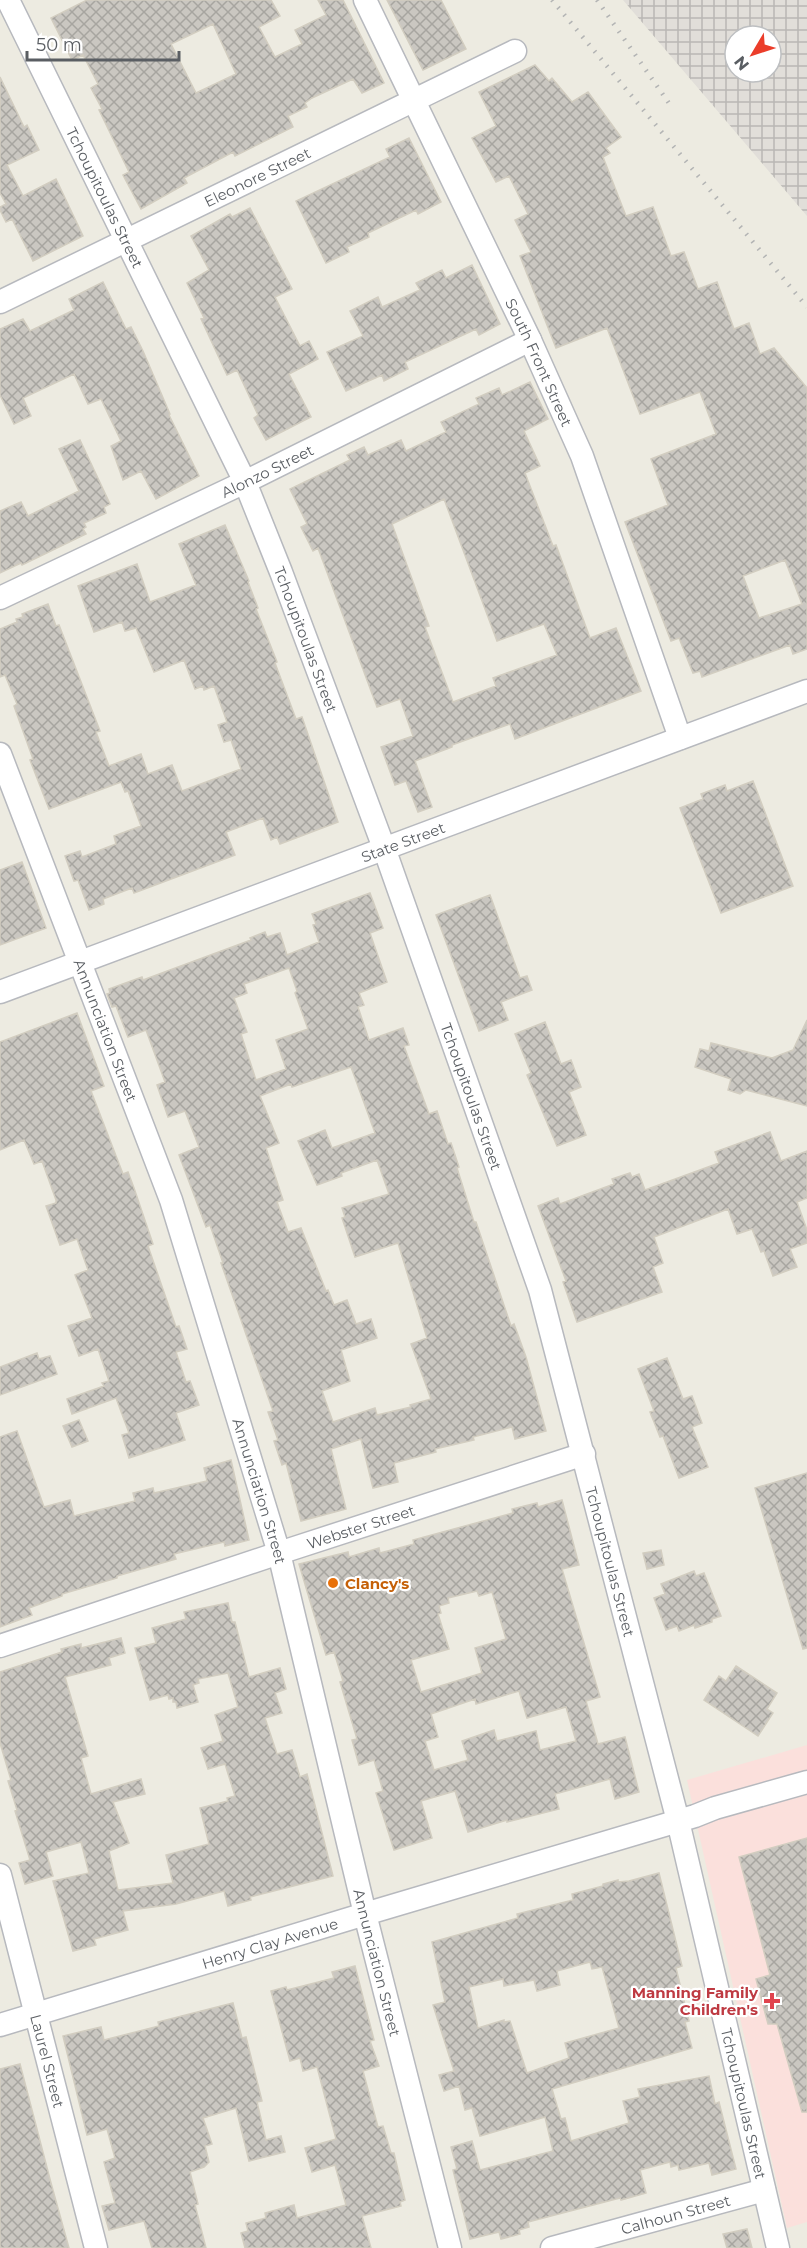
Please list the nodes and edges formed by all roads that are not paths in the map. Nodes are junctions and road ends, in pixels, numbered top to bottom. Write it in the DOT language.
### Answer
graph roads {
  1 [pos="8,0"];
  2 [pos="365,0"];
  3 [pos="515,51"];
  4 [pos="413,102"];
  5 [pos="126,240"];
  6 [pos="0,302"];
  7 [pos="530,340"];
  8 [pos="245,482"];
  9 [pos="0,598"];
  10 [pos="807,691"];
  11 [pos="680,738"];
  12 [pos="0,753"];
  13 [pos="384,848"];
  14 [pos="80,961"];
  15 [pos="0,992"];
  16 [pos="584,1454"];
  17 [pos="279,1552"];
  18 [pos="0,1646"];
  19 [pos="807,1782"];
  20 [pos="678,1821"];
  21 [pos="0,1875"];
  22 [pos="365,1914"];
  23 [pos="37,2014"];
  24 [pos="0,2025"];
  25 [pos="764,2190"];
  26 [pos="96,2248"];
  27 [pos="450,2248"];
  28 [pos="552,2248"];
  29 [pos="778,2248"];
  1 -- 5 [label="street, Tchoupitoulas Street"];
  2 -- 4 [label="street, South Front Street"];
  3 -- 4 [label="street, Eleonore Street"];
  4 -- 5 [label="street, Eleonore Street"];
  4 -- 7 [label="street, South Front Street"];
  5 -- 6 [label="street, Eleonore Street"];
  5 -- 8 [label="street, Tchoupitoulas Street"];
  7 -- 8 [label="street, Alonzo Street"];
  7 -- 11 [label="street, South Front Street"];
  8 -- 9 [label="street, Alonzo Street"];
  8 -- 13 [label="street, Tchoupitoulas Street"];
  10 -- 11 [label="street, State Street"];
  11 -- 13 [label="street, State Street"];
  12 -- 14 [label="street, Annunciation Street"];
  13 -- 14 [label="street, State Street"];
  13 -- 16 [label="street, Tchoupitoulas Street"];
  14 -- 15 [label="street, State Street"];
  14 -- 17 [label="street, Annunciation Street"];
  16 -- 17 [label="street, Webster Street"];
  16 -- 20 [label="street, Tchoupitoulas Street"];
  17 -- 18 [label="street, Webster Street"];
  17 -- 22 [label="street, Annunciation Street"];
  19 -- 20 [label="street, Henry Clay Avenue"];
  20 -- 22 [label="street, Henry Clay Avenue"];
  20 -- 25 [label="street, Tchoupitoulas Street"];
  21 -- 23 [label="street, Laurel Street"];
  22 -- 23 [label="street, Henry Clay Avenue"];
  22 -- 27 [label="street, Annunciation Street"];
  23 -- 24 [label="street, Henry Clay Avenue"];
  23 -- 26 [label="street, Laurel Street"];
  25 -- 28 [label="street, Calhoun Street"];
  25 -- 29 [label="street, Tchoupitoulas Street"];
}
